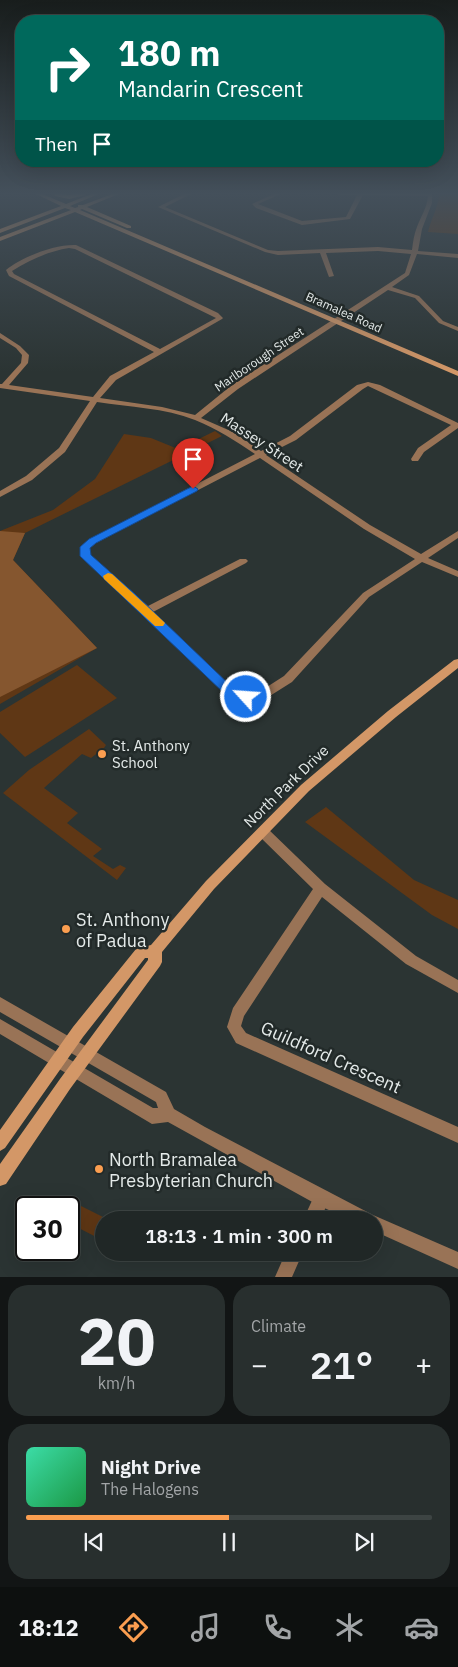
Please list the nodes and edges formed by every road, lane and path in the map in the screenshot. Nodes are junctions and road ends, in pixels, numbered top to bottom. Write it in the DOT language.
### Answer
graph roads {
  1 [pos="323,252"];
  2 [pos="416,252"];
  3 [pos="49,253"];
  4 [pos="88,253"];
  5 [pos="179,253"];
  6 [pos="278,253"];
  7 [pos="313,253"];
  8 [pos="422,253"];
  9 [pos="458,256"];
  10 [pos="331,276"];
  11 [pos="389,288"];
  12 [pos="336,321"];
  13 [pos="458,329"];
  14 [pos="0,336"];
  15 [pos="158,351"];
  16 [pos="458,374"];
  17 [pos="2,387"];
  18 [pos="95,400"];
  19 [pos="196,418"];
  20 [pos="457,426"];
  21 [pos="260,455"];
  22 [pos="415,460"];
  23 [pos="0,494"];
  24 [pos="458,534"];
  25 [pos="422,559"];
  26 [pos="243,561"];
  27 [pos="458,574"];
  28 [pos="147,611"];
  29 [pos="458,663"];
  30 [pos="263,832"];
  31 [pos="322,888"];
  32 [pos="154,950"];
  33 [pos="458,987"];
  34 [pos="0,1004"];
  35 [pos="0,1026"];
  36 [pos="69,1044"];
  37 [pos="87,1055"];
  38 [pos="57,1060"];
  39 [pos="75,1070"];
  40 [pos="170,1114"];
  41 [pos="458,1135"];
  42 [pos="0,1143"];
  43 [pos="0,1178"];
  44 [pos="322,1198"];
  45 [pos="316,1211"];
  46 [pos="349,1211"];
  47 [pos="383,1227"];
  48 [pos="291,1261"];
  49 [pos="458,1261"];
  50 [pos="283,1277"];
  1 -- 10 [label="street"];
  2 -- 11 [label="street, Marlborough Street"];
  3 -- 15 [label="street"];
  4 -- 15 [label="street"];
  5 -- 12 [label="main road, Bramalea Road"];
  6 -- 7 [label="street"];
  8 -- 9 [label="street"];
  11 -- 12 [label="street, Marlborough Street"];
  11 -- 13 [label="street"];
  12 -- 16 [label="main road, Bramalea Road"];
  12 -- 19 [label="street, Marlborough Street"];
  14 -- 17 [label="street"];
  15 -- 18 [label="street"];
  17 -- 18 [label="street, Massey Street"];
  18 -- 19 [label="street, Massey Street"];
  18 -- 23 [label="street"];
  19 -- 21 [label="street, Massey Street"];
  20 -- 21 [label="street"];
  20 -- 22 [label="street"];
  21 -- 25 [label="street, Massey Street"];
  21 -- 28 [label="street"];
  24 -- 25 [label="street"];
  25 -- 27 [label="street, Massey Street"];
  25 -- 28 [label="street"];
  26 -- 28 [label="street"];
  29 -- 30 [label="main road, North Park Drive"];
  30 -- 31 [label="street"];
  30 -- 32 [label="main road, North Park Drive"];
  31 -- 33 [label="street"];
  31 -- 41 [label="street, Guildford Crescent"];
  32 -- 36 [label="main road, North Park Drive"];
  32 -- 37 [label="main road, North Park Drive"];
  34 -- 36 [label="street"];
  35 -- 38 [label="street"];
  36 -- 37 [label="street"];
  36 -- 38 [label="main road, North Park Drive"];
  37 -- 39 [label="main road, North Park Drive"];
  37 -- 40 [label="street"];
  38 -- 39 [label="street"];
  38 -- 42 [label="main road, North Park Drive"];
  39 -- 40 [label="street"];
  39 -- 43 [label="main road, North Park Drive"];
  40 -- 44 [label="street"];
  44 -- 45 [label="street"];
  44 -- 46 [label="street"];
  47 -- 49 [label="street"];
  48 -- 50 [label="street"];
}
